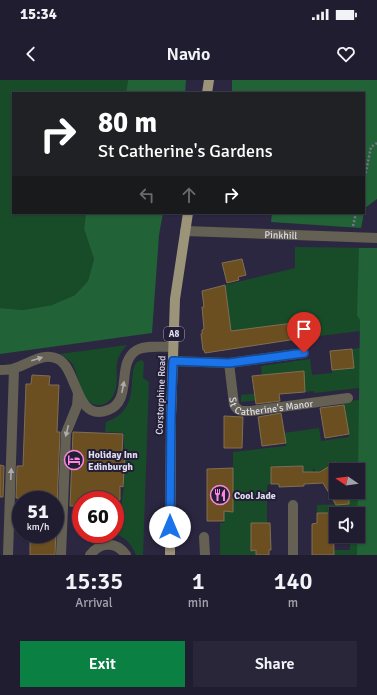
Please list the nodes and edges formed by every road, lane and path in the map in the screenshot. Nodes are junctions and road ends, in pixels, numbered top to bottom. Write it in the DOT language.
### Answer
graph roads {
  1 [pos="209,80"];
  2 [pos="207,92"];
  3 [pos="377,143"];
  4 [pos="365,176"];
  5 [pos="188,214"];
  6 [pos="185,231"];
  7 [pos="377,238"];
  8 [pos="173,348"];
  9 [pos="304,353"];
  10 [pos="173,361"];
  11 [pos="229,363"];
  12 [pos="14,369"];
  13 [pos="0,370"];
  14 [pos="78,394"];
  15 [pos="348,398"];
  16 [pos="293,505"];
  17 [pos="204,537"];
  18 [pos="8,555"];
  19 [pos="61,555"];
  20 [pos="90,555"];
  21 [pos="126,555"];
  22 [pos="170,555"];
  23 [pos="205,555"];
  24 [pos="294,555"];
  1 -- 2 [label="main road"];
  3 -- 4 [label="path"];
  5 -- 6 [label="main road, Corstorphine Road / A8"];
  6 -- 7 [label="street, Pinkhill"];
  6 -- 8 [label="main road, Corstorphine Road / A8"];
  8 -- 10 [label="main road, Corstorphine Road / A8"];
  14 -- 8 [label="street, one-way"];
  9 -- 11 [label="street"];
  10 -- 11 [label="street"];
  10 -- 22 [label="main road, Corstorphine Road / A8"];
  11 -- 15 [label="street, St Catherine's Manor"];
  12 -- 13 [label="street"];
  12 -- 14 [label="street, one-way"];
  18 -- 12 [label="street, one-way"];
  14 -- 19 [label="street, one-way"];
  16 -- 24 [label="street"];
  17 -- 23 [label="street"];
  20 -- 21 [label="street"];
}
